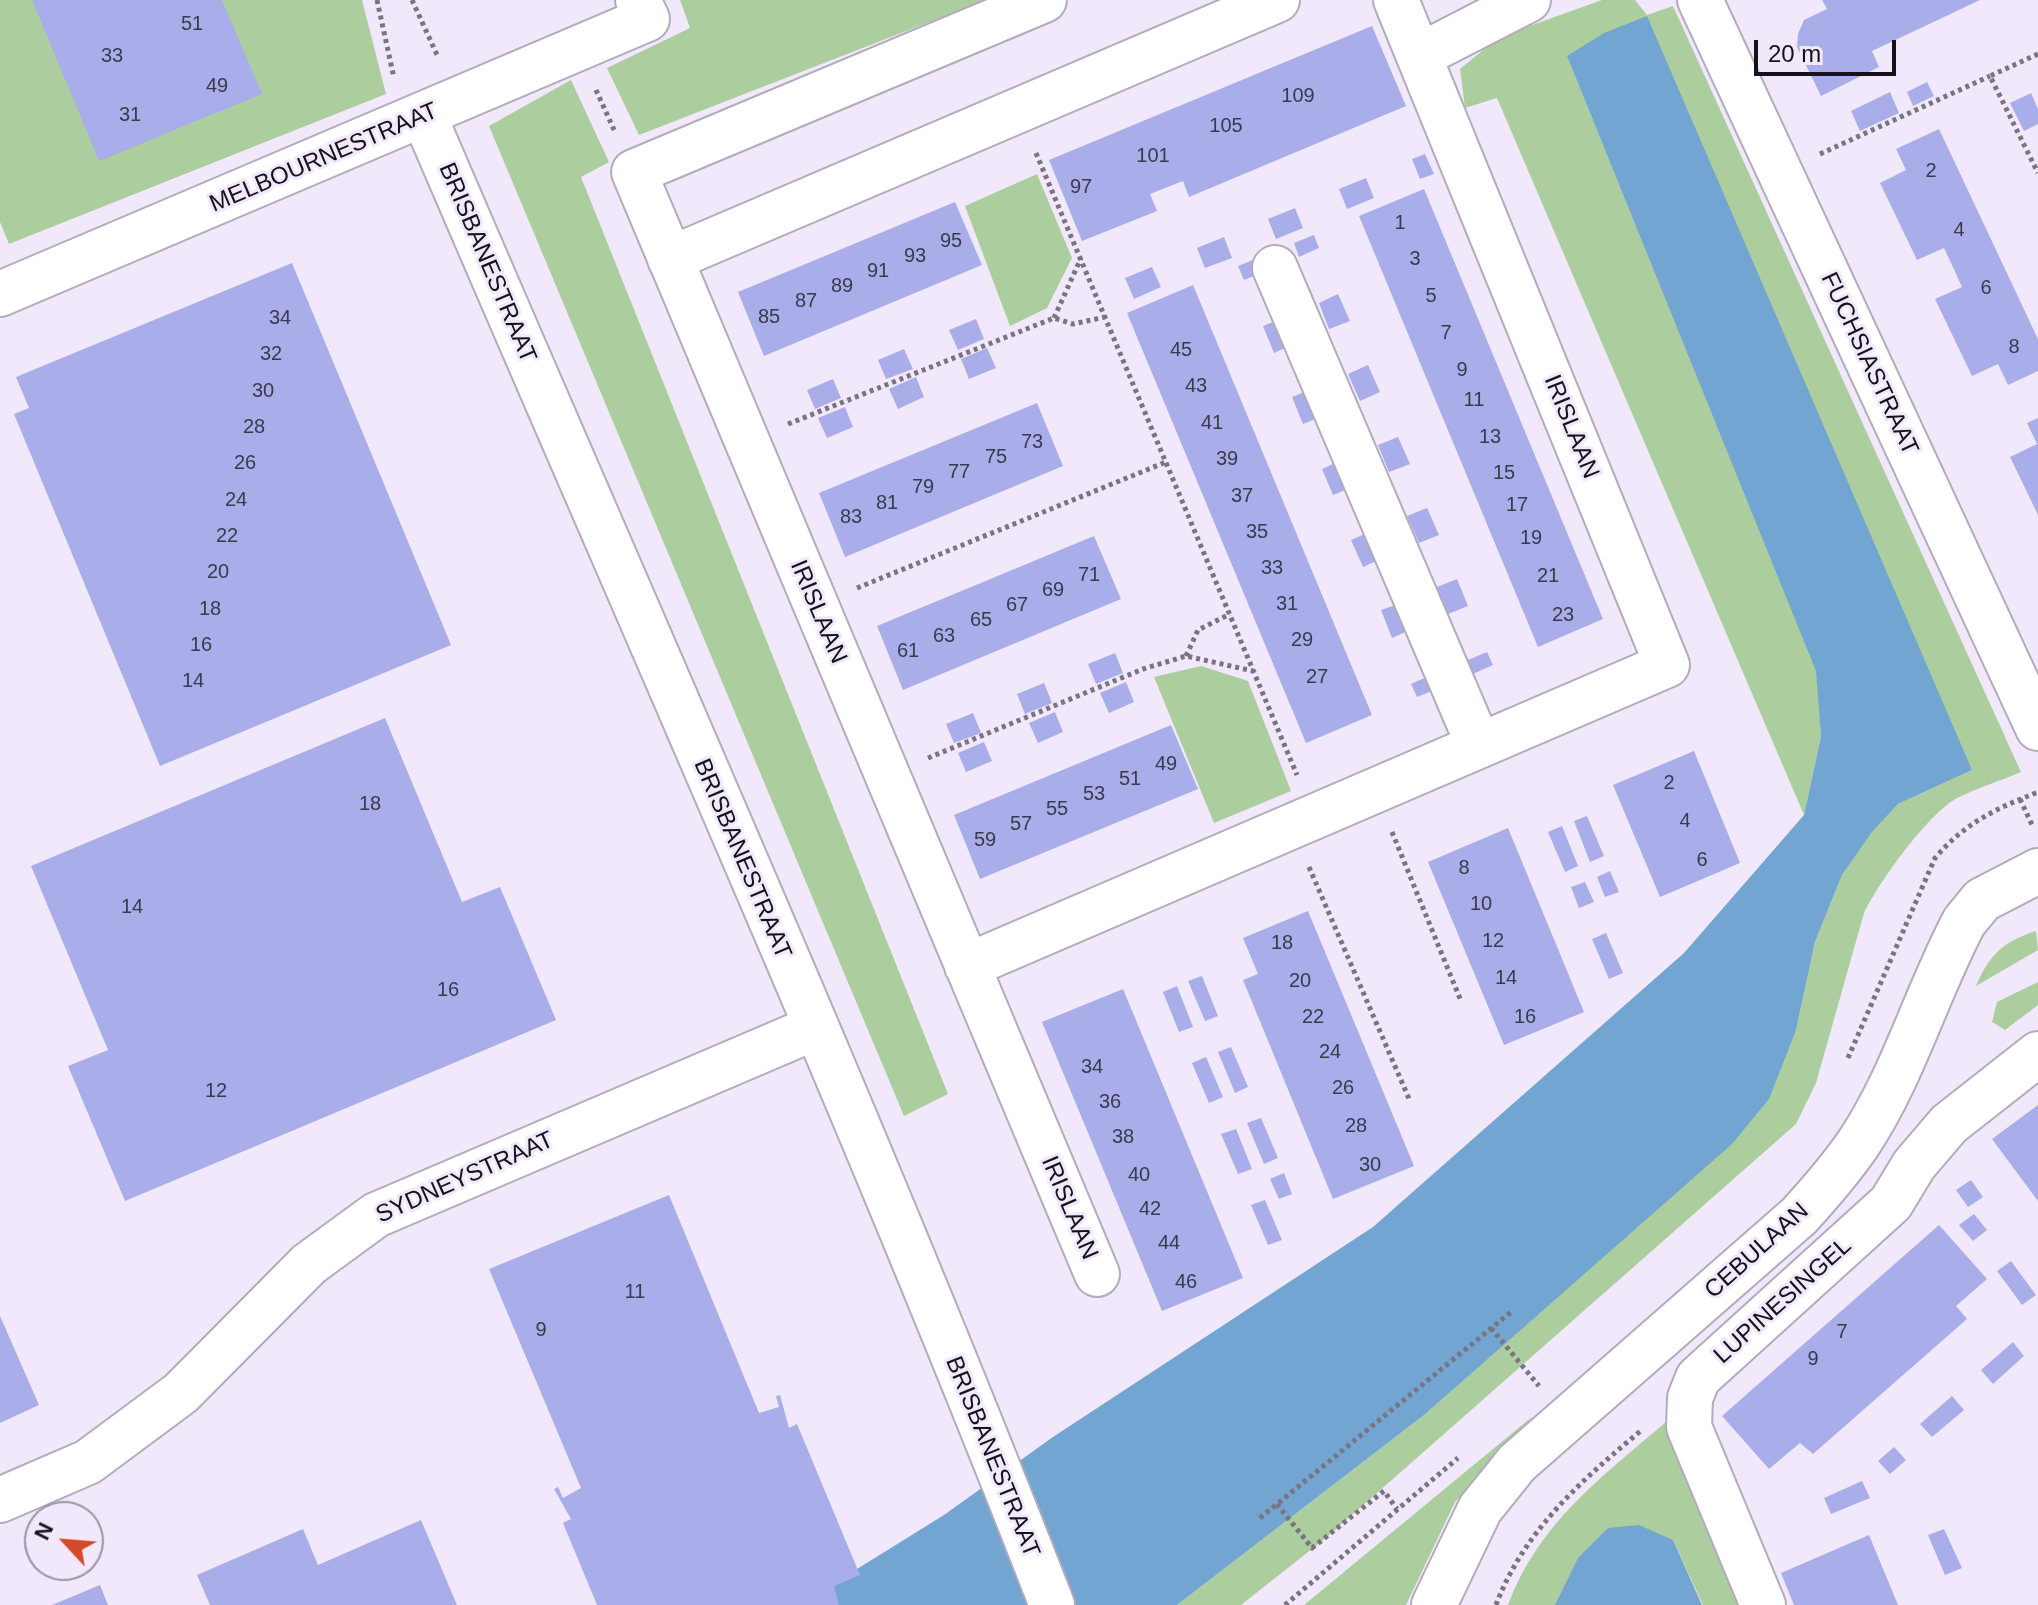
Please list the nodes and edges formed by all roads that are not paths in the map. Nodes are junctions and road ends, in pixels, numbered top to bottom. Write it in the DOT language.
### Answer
graph roads {
  1 [pos="1044,0"];
  2 [pos="1277,0"];
  3 [pos="1396,0"];
  4 [pos="1528,0"];
  5 [pos="1700,0"];
  6 [pos="643,10"];
  7 [pos="1421,55"];
  8 [pos="424,116"];
  9 [pos="670,259"];
  10 [pos="1275,268"];
  11 [pos="0,294"];
  12 [pos="2038,728"];
  13 [pos="1479,746"];
  14 [pos="2038,871"];
  15 [pos="967,966"];
  16 [pos="814,1028"];
  17 [pos="2038,1054"];
  18 [pos="1097,1274"];
  19 [pos="0,1500"];
  20 [pos="1052,1605"];
  21 [pos="1434,1605"];
  22 [pos="1763,1605"];
  1 -- 9 [label="street, IRISLAAN"];
  2 -- 9 [label="street"];
  3 -- 7 [label="street, IRISLAAN"];
  4 -- 7 [label="street"];
  5 -- 12 [label="street, FUCHSIASTRAAT"];
  6 -- 8 [label="street, MELBOURNESTRAAT"];
  7 -- 13 [label="street, IRISLAAN"];
  8 -- 11 [label="street, MELBOURNESTRAAT"];
  8 -- 16 [label="street, BRISBANESTRAAT"];
  9 -- 15 [label="street, IRISLAAN"];
  10 -- 13 [label="street"];
  13 -- 15 [label="street, IRISLAAN"];
  14 -- 21 [label="street, CEBULAAN"];
  15 -- 18 [label="street, IRISLAAN"];
  16 -- 19 [label="street, SYDNEYSTRAAT"];
  16 -- 20 [label="street, BRISBANESTRAAT"];
  17 -- 22 [label="street, LUPINESINGEL"];
}
